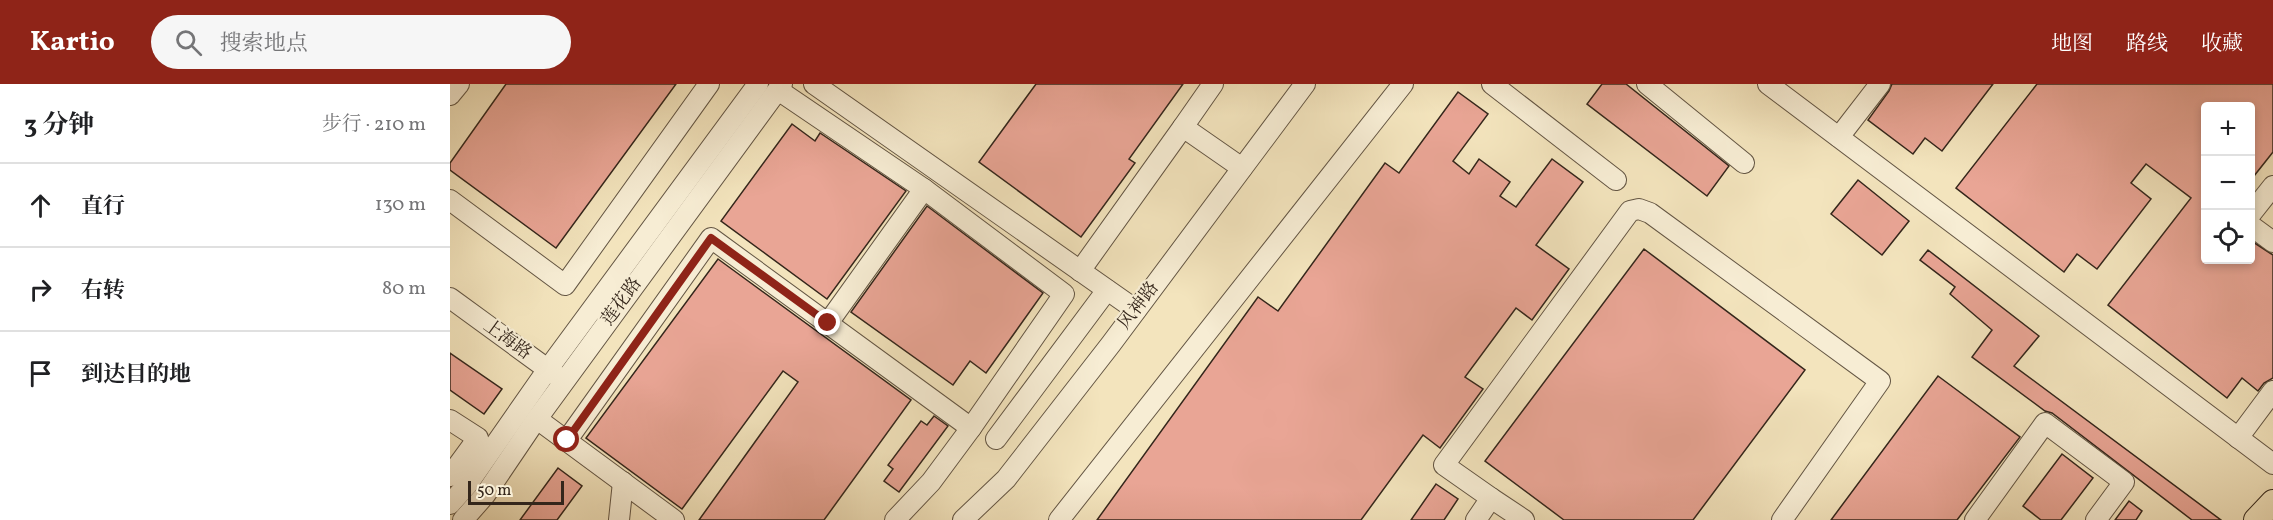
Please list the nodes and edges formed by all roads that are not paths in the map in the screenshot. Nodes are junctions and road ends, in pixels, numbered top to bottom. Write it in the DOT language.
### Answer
graph roads {
  1 [pos="459,84"];
  2 [pos="709,84"];
  3 [pos="758,84"];
  4 [pos="814,84"];
  5 [pos="1213,84"];
  6 [pos="1305,84"];
  7 [pos="1403,84"];
  8 [pos="1492,84"];
  9 [pos="1647,84"];
  10 [pos="1768,84"];
  11 [pos="1880,84"];
  12 [pos="780,87"];
  13 [pos="450,95"];
  14 [pos="1183,127"];
  15 [pos="1839,137"];
  16 [pos="1744,163"];
  17 [pos="1242,168"];
  18 [pos="1616,180"];
  19 [pos="2273,186"];
  20 [pos="924,189"];
  21 [pos="450,201"];
  22 [pos="2254,210"];
  23 [pos="2255,229"];
  24 [pos="2273,242"];
  25 [pos="1080,271"];
  26 [pos="1107,290"];
  27 [pos="450,298"];
  28 [pos="1136,310"];
  29 [pos="828,323"];
  30 [pos="548,369"];
  31 [pos="564,381"];
  32 [pos="2273,391"];
  33 [pos="537,419"];
  34 [pos="450,420"];
  35 [pos="971,428"];
  36 [pos="2238,438"];
  37 [pos="567,440"];
  38 [pos="996,440"];
  39 [pos="2273,464"];
  40 [pos="450,476"];
  41 [pos="623,482"];
  42 [pos="1491,498"];
  43 [pos="2273,502"];
  44 [pos="450,504"];
  45 [pos="464,520"];
  46 [pos="619,520"];
  47 [pos="674,520"];
  48 [pos="895,520"];
  49 [pos="963,520"];
  50 [pos="1059,520"];
  51 [pos="1476,520"];
  52 [pos="1524,520"];
  53 [pos="1782,520"];
  54 [pos="1975,520"];
  55 [pos="2096,520"];
  56 [pos="2256,520"];
  1 -- 13 [label="street"];
  2 -- 21 [label="street"];
  3 -- 30 [label="street, 莲花路"];
  4 -- 25 [label="street"];
  5 -- 14 [label="street"];
  6 -- 17 [label="street, 风神路"];
  7 -- 50 [label="street"];
  8 -- 18 [label="street"];
  9 -- 16 [label="street"];
  10 -- 15 [label="street"];
  11 -- 15 [label="street"];
  12 -- 20 [label="street"];
  12 -- 31 [label="street, 莲花路"];
  14 -- 17 [label="street"];
  14 -- 25 [label="street"];
  15 -- 36 [label="street"];
  17 -- 28 [label="street, 风神路"];
  19 -- 22 [label="street"];
  20 -- 29 [label="street"];
  20 -- 35 [label="street"];
  23 -- 24 [label="street"];
  25 -- 26 [label="street"];
  26 -- 28 [label="street"];
  26 -- 38 [label="street"];
  27 -- 30 [label="street, 上海路"];
  28 -- 49 [label="street, 风神路"];
  29 -- 35 [label="street"];
  29 -- 37 [label="street"];
  30 -- 31 [label="street, 上海路"];
  30 -- 44 [label="street, 莲花路"];
  31 -- 33 [label="street, 莲花路"];
  32 -- 36 [label="street"];
  33 -- 37 [label="street"];
  33 -- 45 [label="street, 莲花路"];
  34 -- 40 [label="street"];
  35 -- 48 [label="street"];
  36 -- 39 [label="street"];
  37 -- 41 [label="street"];
  41 -- 46 [label="street"];
  41 -- 47 [label="street"];
  42 -- 51 [label="street"];
  42 -- 52 [label="street"];
  42 -- 53 [label="street"];
  43 -- 56 [label="main road"];
  54 -- 55 [label="street"];
}
